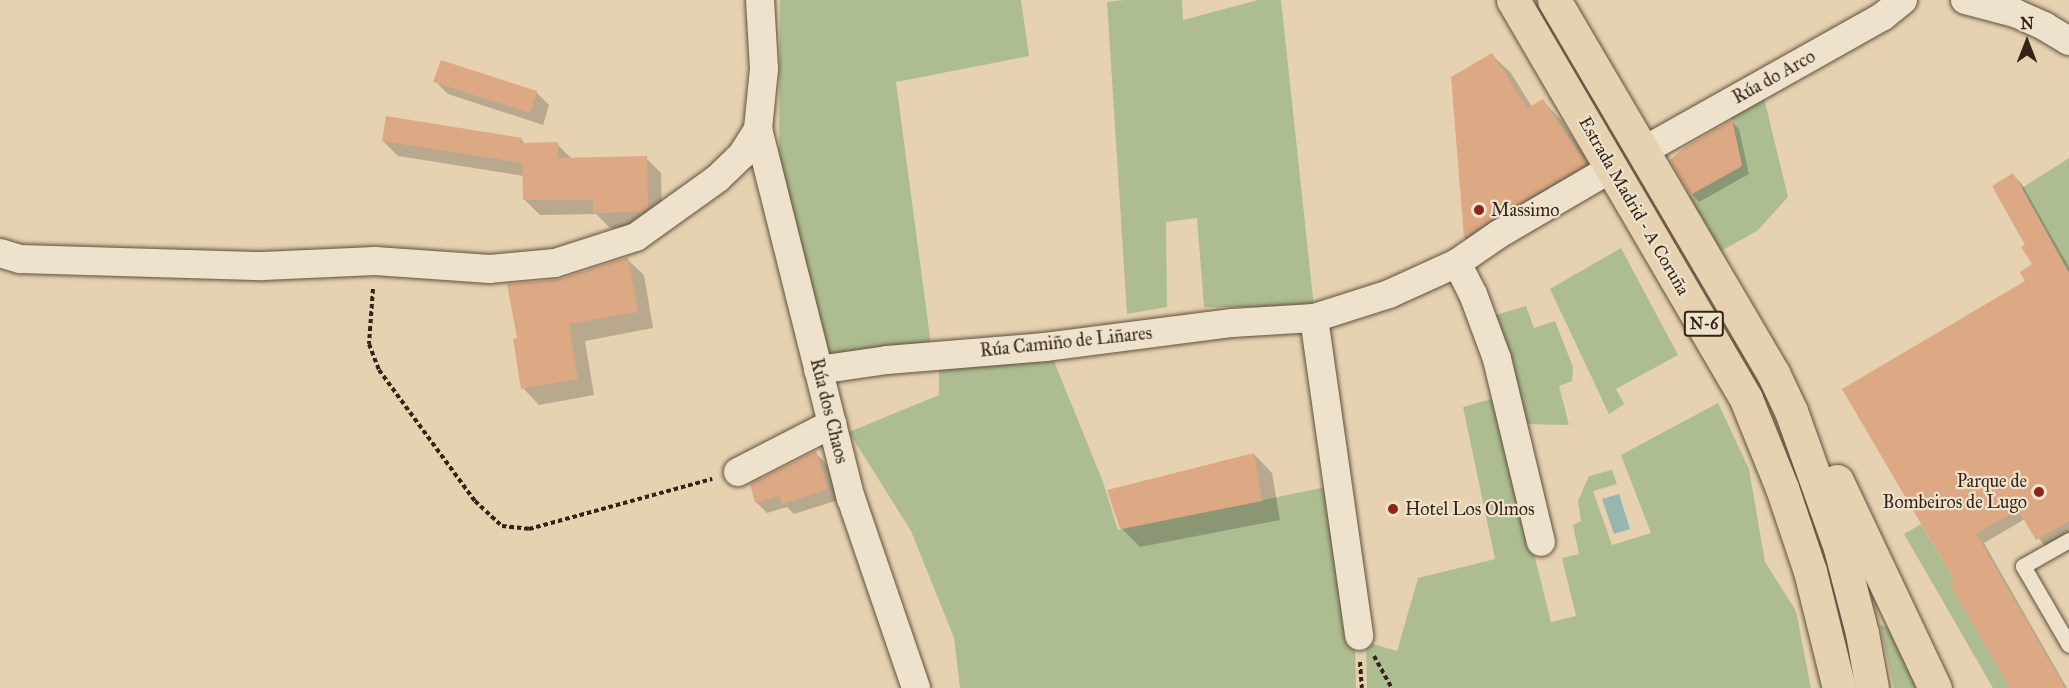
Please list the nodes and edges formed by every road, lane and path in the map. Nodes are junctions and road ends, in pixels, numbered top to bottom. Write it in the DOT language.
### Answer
graph roads {
  1 [pos="760,0"];
  2 [pos="1513,0"];
  3 [pos="1554,0"];
  4 [pos="1903,0"];
  5 [pos="1965,0"];
  6 [pos="2069,41"];
  7 [pos="758,129"];
  8 [pos="1642,151"];
  9 [pos="1612,168"];
  10 [pos="0,254"];
  11 [pos="375,261"];
  12 [pos="1457,263"];
  13 [pos="1314,318"];
  14 [pos="818,370"];
  15 [pos="1791,411"];
  16 [pos="832,424"];
  17 [pos="738,472"];
  18 [pos="2069,540"];
  19 [pos="1541,542"];
  20 [pos="1359,636"];
  21 [pos="2069,645"];
  22 [pos="916,688"];
  23 [pos="1392,688"];
  24 [pos="1839,688"];
  25 [pos="1872,688"];
  26 [pos="1935,688"];
  1 -- 7 [label="street"];
  2 -- 9 [label="highway, Estrada Madrid - A Coruña / N-6"];
  3 -- 8 [label="highway, Estrada Madrid - A Coruña / N-6"];
  4 -- 8 [label="street, Rúa do Arco"];
  5 -- 6 [label="street"];
  7 -- 11 [label="street"];
  7 -- 14 [label="street, Rúa dos Chaos"];
  8 -- 15 [label="highway, Estrada Madrid - A Coruña / N-6"];
  9 -- 12 [label="street, Rúa Camiño de Liñares"];
  9 -- 24 [label="highway, Estrada Madrid - A Coruña / N-6"];
  10 -- 11 [label="street"];
  11 -- 17 [label="path"];
  12 -- 13 [label="street, Rúa Camiño de Liñares"];
  12 -- 19 [label="street"];
  13 -- 14 [label="street, Rúa Camiño de Liñares"];
  13 -- 20 [label="street"];
  14 -- 16 [label="street, Rúa dos Chaos"];
  15 -- 25 [label="highway, Estrada Madrid - A Coruña / N-6"];
  15 -- 26 [label="highway, N-6"];
  16 -- 17 [label="street"];
  16 -- 22 [label="street, Rúa dos Chaos"];
  18 -- 21 [label="lane"];
  20 -- 23 [label="path"];
}
